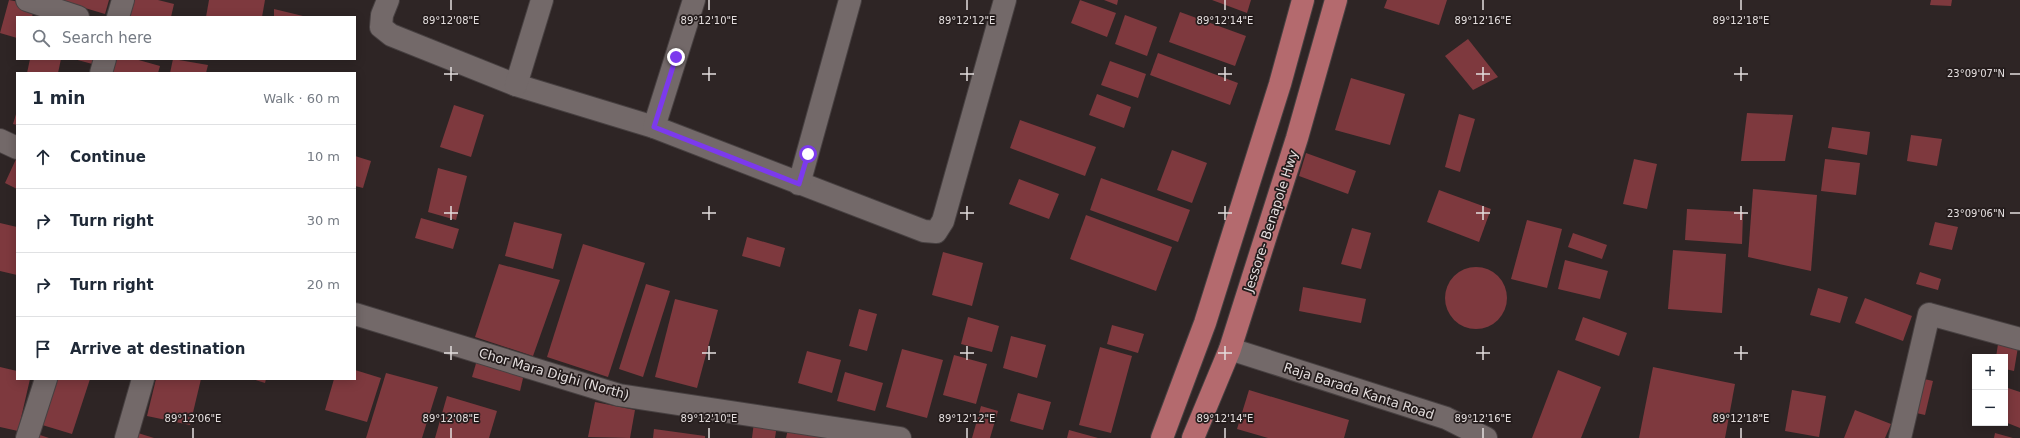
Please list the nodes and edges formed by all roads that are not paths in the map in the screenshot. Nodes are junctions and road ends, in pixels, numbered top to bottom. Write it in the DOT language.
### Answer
graph roads {
  1 [pos="27,0"];
  2 [pos="123,0"];
  3 [pos="388,0"];
  4 [pos="542,0"];
  5 [pos="694,0"];
  6 [pos="850,0"];
  7 [pos="1006,0"];
  8 [pos="1302,0"];
  9 [pos="1336,0"];
  10 [pos="75,16"];
  11 [pos="118,16"];
  12 [pos="105,60"];
  13 [pos="101,72"];
  14 [pos="516,85"];
  15 [pos="654,127"];
  16 [pos="0,140"];
  17 [pos="16,148"];
  18 [pos="799,184"];
  19 [pos="356,314"];
  20 [pos="2020,339"];
  21 [pos="1230,349"];
  22 [pos="46,380"];
  23 [pos="143,380"];
  24 [pos="28,438"];
  25 [pos="126,438"];
  26 [pos="900,438"];
  27 [pos="1162,438"];
  28 [pos="1193,438"];
  29 [pos="1486,438"];
  30 [pos="1900,438"];
  1 -- 10 [label="street"];
  2 -- 11 [label="street"];
  3 -- 14 [label="street"];
  4 -- 14 [label="street"];
  5 -- 15 [label="street"];
  6 -- 18 [label="street"];
  7 -- 18 [label="street"];
  8 -- 27 [label="highway"];
  9 -- 21 [label="highway, Jessore- Benapole Hwy"];
  12 -- 13 [label="street"];
  14 -- 15 [label="street"];
  15 -- 18 [label="street"];
  16 -- 17 [label="street"];
  19 -- 26 [label="street, Chor Mara Dighi (North)"];
  20 -- 30 [label="street"];
  21 -- 28 [label="highway, Jessore- Benapole Hwy"];
  21 -- 29 [label="street, Raja Barada Kanta Road"];
  22 -- 24 [label="street"];
  23 -- 25 [label="street"];
}
